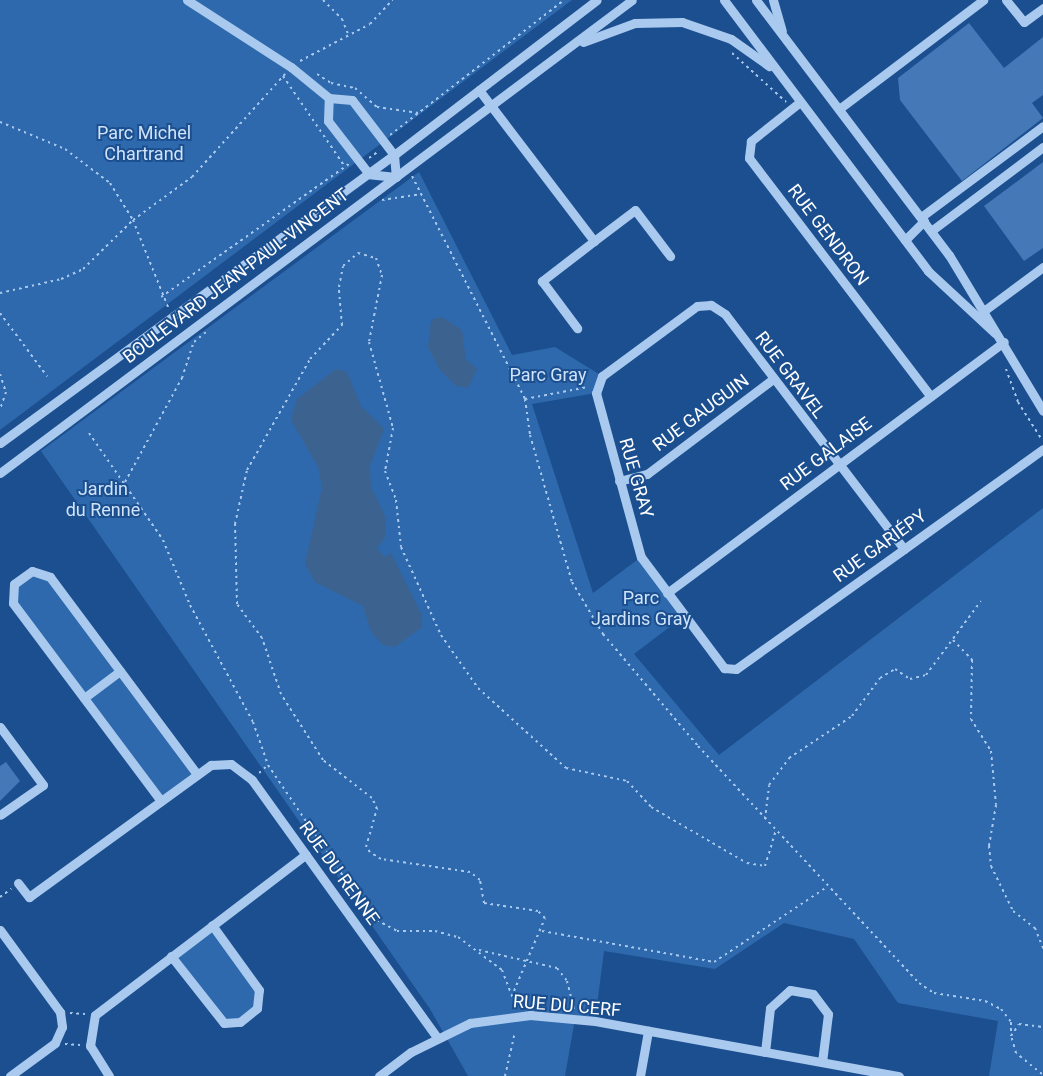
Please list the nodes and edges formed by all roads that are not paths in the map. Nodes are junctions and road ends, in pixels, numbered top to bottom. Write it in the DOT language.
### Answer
graph roads {
  1 [pos="187,0"];
  2 [pos="584,0"];
  3 [pos="597,0"];
  4 [pos="632,0"];
  5 [pos="724,0"];
  6 [pos="756,0"];
  7 [pos="773,0"];
  8 [pos="983,0"];
  9 [pos="1006,0"];
  10 [pos="1043,8"];
  11 [pos="574,17"];
  12 [pos="785,38"];
  13 [pos="569,48"];
  14 [pos="778,73"];
  15 [pos="479,90"];
  16 [pos="329,98"];
  17 [pos="800,102"];
  18 [pos="491,106"];
  19 [pos="839,109"];
  20 [pos="1043,126"];
  21 [pos="1043,147"];
  22 [pos="394,155"];
  23 [pos="369,174"];
  24 [pos="396,176"];
  25 [pos="922,219"];
  26 [pos="931,231"];
  27 [pos="905,240"];
  28 [pos="594,241"];
  29 [pos="670,256"];
  30 [pos="1043,267"];
  31 [pos="985,310"];
  32 [pos="577,328"];
  33 [pos="1004,342"];
  34 [pos="773,379"];
  35 [pos="598,385"];
  36 [pos="930,396"];
  37 [pos="1043,411"];
  38 [pos="0,443"];
  39 [pos="1043,449"];
  40 [pos="838,465"];
  41 [pos="0,473"];
  42 [pos="618,481"];
  43 [pos="904,549"];
  44 [pos="667,593"];
  45 [pos="736,669"];
  46 [pos="120,671"];
  47 [pos="84,698"];
  48 [pos="0,727"];
  49 [pos="197,774"];
  50 [pos="161,802"];
  51 [pos="0,816"];
  52 [pos="306,854"];
  53 [pos="18,883"];
  54 [pos="212,924"];
  55 [pos="0,930"];
  56 [pos="171,956"];
  57 [pos="648,1031"];
  58 [pos="437,1037"];
  59 [pos="764,1052"];
  60 [pos="822,1062"];
  61 [pos="10,1076"];
  62 [pos="109,1076"];
  63 [pos="379,1076"];
  64 [pos="640,1076"];
  65 [pos="899,1076"];
  1 -- 16 [label="street"];
  2 -- 11 [label="street"];
  3 -- 11 [label="street, BOULEVARD JEAN-PAUL-VINCENT"];
  4 -- 13 [label="street, BOULEVARD JEAN-PAUL-VINCENT"];
  5 -- 14 [label="street"];
  6 -- 12 [label="street"];
  7 -- 12 [label="street"];
  8 -- 19 [label="street"];
  9 -- 10 [label="street"];
  11 -- 15 [label="street, BOULEVARD JEAN-PAUL-VINCENT"];
  12 -- 19 [label="street"];
  13 -- 14 [label="street"];
  13 -- 18 [label="street, BOULEVARD JEAN-PAUL-VINCENT"];
  14 -- 17 [label="street"];
  15 -- 18 [label="street"];
  15 -- 22 [label="street, BOULEVARD JEAN-PAUL-VINCENT"];
  16 -- 22 [label="street"];
  16 -- 23 [label="street"];
  17 -- 27 [label="street"];
  17 -- 36 [label="street, RUE GENDRON"];
  18 -- 24 [label="street, BOULEVARD JEAN-PAUL-VINCENT"];
  18 -- 28 [label="street"];
  19 -- 25 [label="street"];
  20 -- 25 [label="street"];
  21 -- 26 [label="street"];
  22 -- 23 [label="street, BOULEVARD JEAN-PAUL-VINCENT"];
  22 -- 24 [label="street"];
  23 -- 24 [label="street"];
  23 -- 38 [label="street, BOULEVARD JEAN-PAUL-VINCENT"];
  24 -- 41 [label="street, BOULEVARD JEAN-PAUL-VINCENT"];
  25 -- 26 [label="street"];
  25 -- 27 [label="street"];
  26 -- 31 [label="street"];
  27 -- 33 [label="street"];
  28 -- 29 [label="street"];
  28 -- 32 [label="street"];
  30 -- 31 [label="street"];
  31 -- 33 [label="street"];
  33 -- 36 [label="street, RUE GALAISE"];
  33 -- 37 [label="street"];
  34 -- 35 [label="street, RUE GRAVEL"];
  34 -- 40 [label="street, RUE GRAVEL"];
  34 -- 42 [label="street, RUE GAUGUIN"];
  35 -- 42 [label="street, RUE GRAY"];
  36 -- 40 [label="street, RUE GALAISE"];
  39 -- 43 [label="street, RUE GARIÉPY"];
  40 -- 43 [label="street, RUE GRAVEL"];
  40 -- 44 [label="street, RUE GALAISE"];
  42 -- 44 [label="street, RUE GRAY"];
  43 -- 45 [label="street, RUE GARIÉPY"];
  44 -- 45 [label="street, RUE GRAY"];
  46 -- 47 [label="street"];
  46 -- 47 [label="street"];
  46 -- 49 [label="street"];
  47 -- 50 [label="street"];
  48 -- 51 [label="street"];
  49 -- 50 [label="street, RUE DU RENNE"];
  49 -- 52 [label="street, RUE DU RENNE"];
  50 -- 53 [label="street, RUE DU RENNE"];
  52 -- 54 [label="street"];
  52 -- 58 [label="street, RUE DU RENNE"];
  54 -- 56 [label="street"];
  54 -- 56 [label="street"];
  55 -- 61 [label="street"];
  56 -- 62 [label="street"];
  57 -- 58 [label="street, RUE DU CERF"];
  57 -- 59 [label="street, RUE DU CERF"];
  57 -- 64 [label="street"];
  58 -- 63 [label="street, RUE DU CERF"];
  59 -- 60 [label="street, RUE DU CERF"];
  59 -- 60 [label="street"];
  60 -- 65 [label="street, RUE DU CERF"];
}
